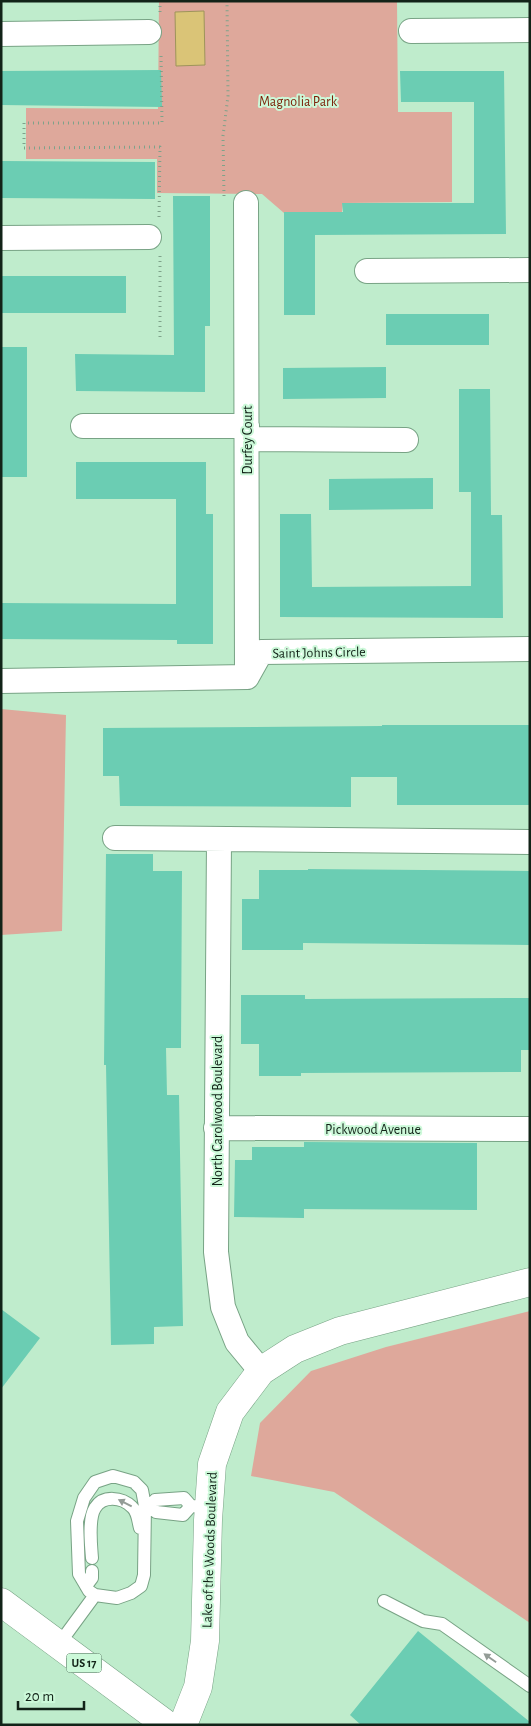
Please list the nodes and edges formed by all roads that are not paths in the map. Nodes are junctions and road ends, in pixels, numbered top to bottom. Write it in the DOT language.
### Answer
graph roads {
  1 [pos="530,30"];
  2 [pos="411,31"];
  3 [pos="156,32"];
  4 [pos="1,34"];
  5 [pos="235,200"];
  6 [pos="156,237"];
  7 [pos="1,238"];
  8 [pos="530,270"];
  9 [pos="367,271"];
  10 [pos="84,426"];
  11 [pos="246,432"];
  12 [pos="406,440"];
  13 [pos="530,649"];
  14 [pos="246,677"];
  15 [pos="1,680"];
  16 [pos="115,838"];
  17 [pos="219,840"];
  18 [pos="530,842"];
  19 [pos="216,1128"];
  20 [pos="530,1129"];
  21 [pos="530,1282"];
  22 [pos="261,1371"];
  23 [pos="147,1506"];
  24 [pos="200,1507"];
  25 [pos="144,1545"];
  26 [pos="92,1558"];
  27 [pos="92,1571"];
  28 [pos="90,1590"];
  29 [pos="384,1601"];
  30 [pos="1,1602"];
  31 [pos="59,1644"];
  32 [pos="530,1686"];
  33 [pos="167,1725"];
  34 [pos="183,1725"];
  1 -- 2 [label="street"];
  3 -- 4 [label="street"];
  5 -- 11 [label="street, Durfey Court"];
  6 -- 7 [label="street"];
  8 -- 9 [label="street"];
  10 -- 11 [label="street"];
  11 -- 12 [label="street"];
  11 -- 14 [label="street, Durfey Court"];
  13 -- 14 [label="street, Saint Johns Circle"];
  14 -- 15 [label="street"];
  16 -- 17 [label="street"];
  17 -- 18 [label="street"];
  17 -- 19 [label="street, North Carolwood Boulevard"];
  19 -- 20 [label="street, Pickwood Avenue"];
  19 -- 22 [label="street, North Carolwood Boulevard"];
  21 -- 22 [label="street, Lake of the Woods Boulevard"];
  22 -- 24 [label="street, Lake of the Woods Boulevard"];
  23 -- 24 [label="lane"];
  23 -- 25 [label="lane"];
  23 -- 28 [label="lane"];
  24 -- 34 [label="street, Lake of the Woods Boulevard"];
  25 -- 26 [label="lane, one-way"];
  25 -- 28 [label="lane"];
  27 -- 28 [label="lane"];
  28 -- 31 [label="lane"];
  32 -- 29 [label="lane, one-way"];
  30 -- 31 [label="street, US 17"];
  31 -- 33 [label="street, US 17"];
}
